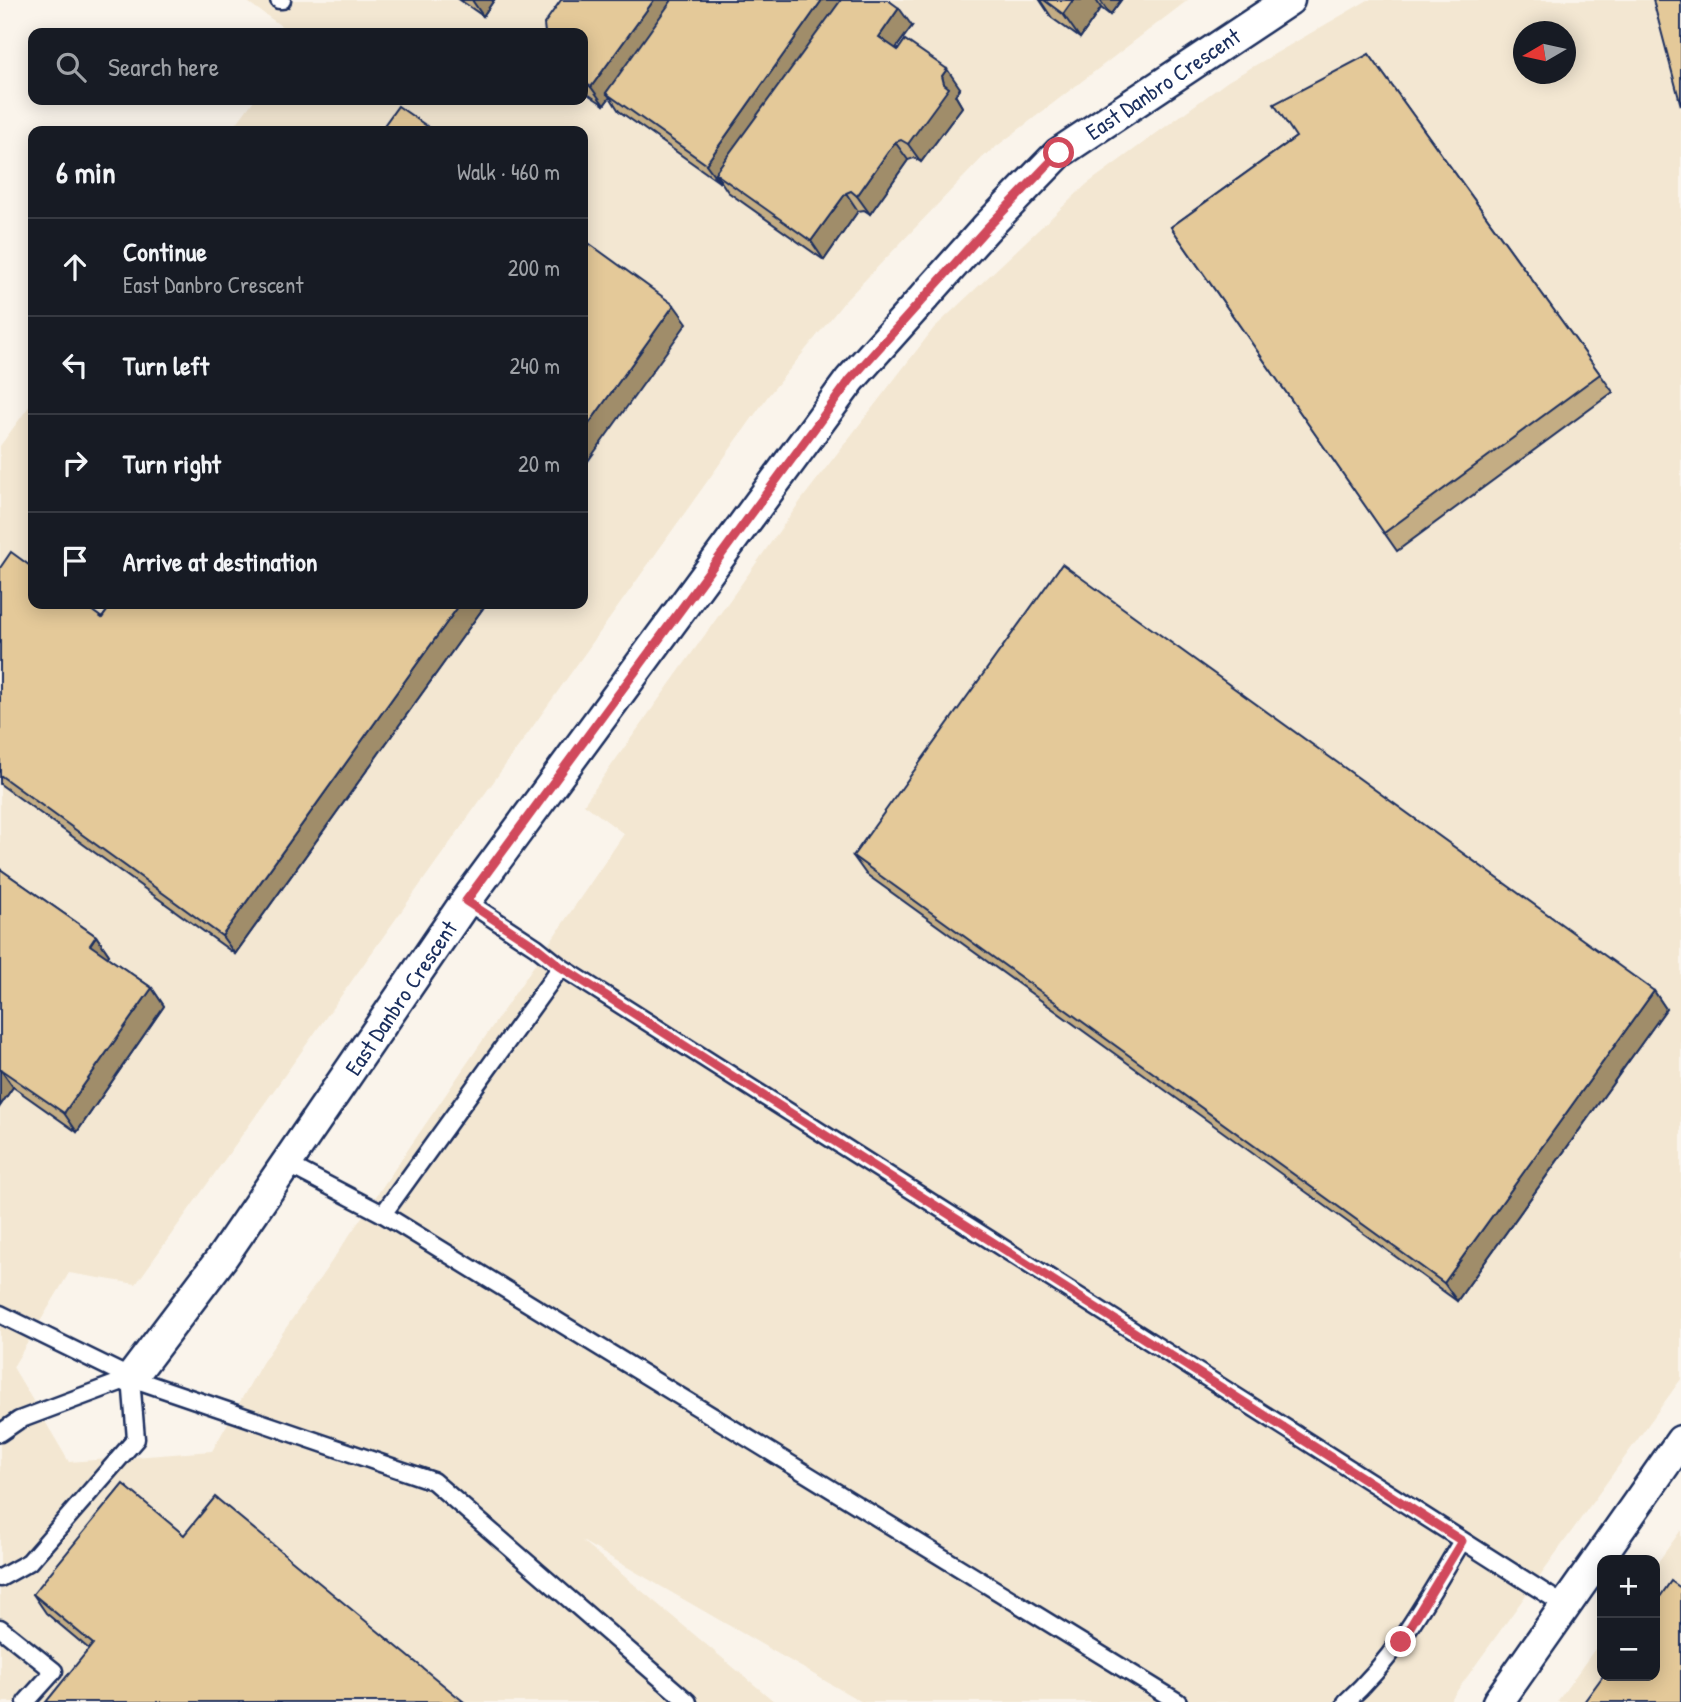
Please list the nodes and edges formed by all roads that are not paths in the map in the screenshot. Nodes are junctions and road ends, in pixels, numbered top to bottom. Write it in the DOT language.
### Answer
graph roads {
  1 [pos="1289,0"];
  2 [pos="466,901"];
  3 [pos="561,967"];
  4 [pos="287,1164"];
  5 [pos="383,1214"];
  6 [pos="0,1314"];
  7 [pos="131,1378"];
  8 [pos="0,1433"];
  9 [pos="1681,1441"];
  10 [pos="1462,1541"];
  11 [pos="0,1577"];
  12 [pos="1564,1605"];
  13 [pos="0,1628"];
  14 [pos="1504,1700"];
  15 [pos="26,1702"];
  16 [pos="688,1702"];
  17 [pos="1178,1702"];
  18 [pos="1346,1702"];
  1 -- 2 [label="street, East Danbro Crescent"];
  2 -- 3 [label="lane"];
  2 -- 4 [label="street, East Danbro Crescent"];
  3 -- 5 [label="lane"];
  3 -- 10 [label="lane"];
  4 -- 5 [label="lane"];
  4 -- 7 [label="street, East Danbro Crescent"];
  5 -- 17 [label="lane"];
  6 -- 7 [label="lane"];
  7 -- 8 [label="lane"];
  7 -- 11 [label="lane"];
  7 -- 16 [label="lane"];
  9 -- 12 [label="street"];
  10 -- 12 [label="lane"];
  10 -- 18 [label="lane"];
  12 -- 14 [label="street"];
  13 -- 15 [label="lane"];
}
